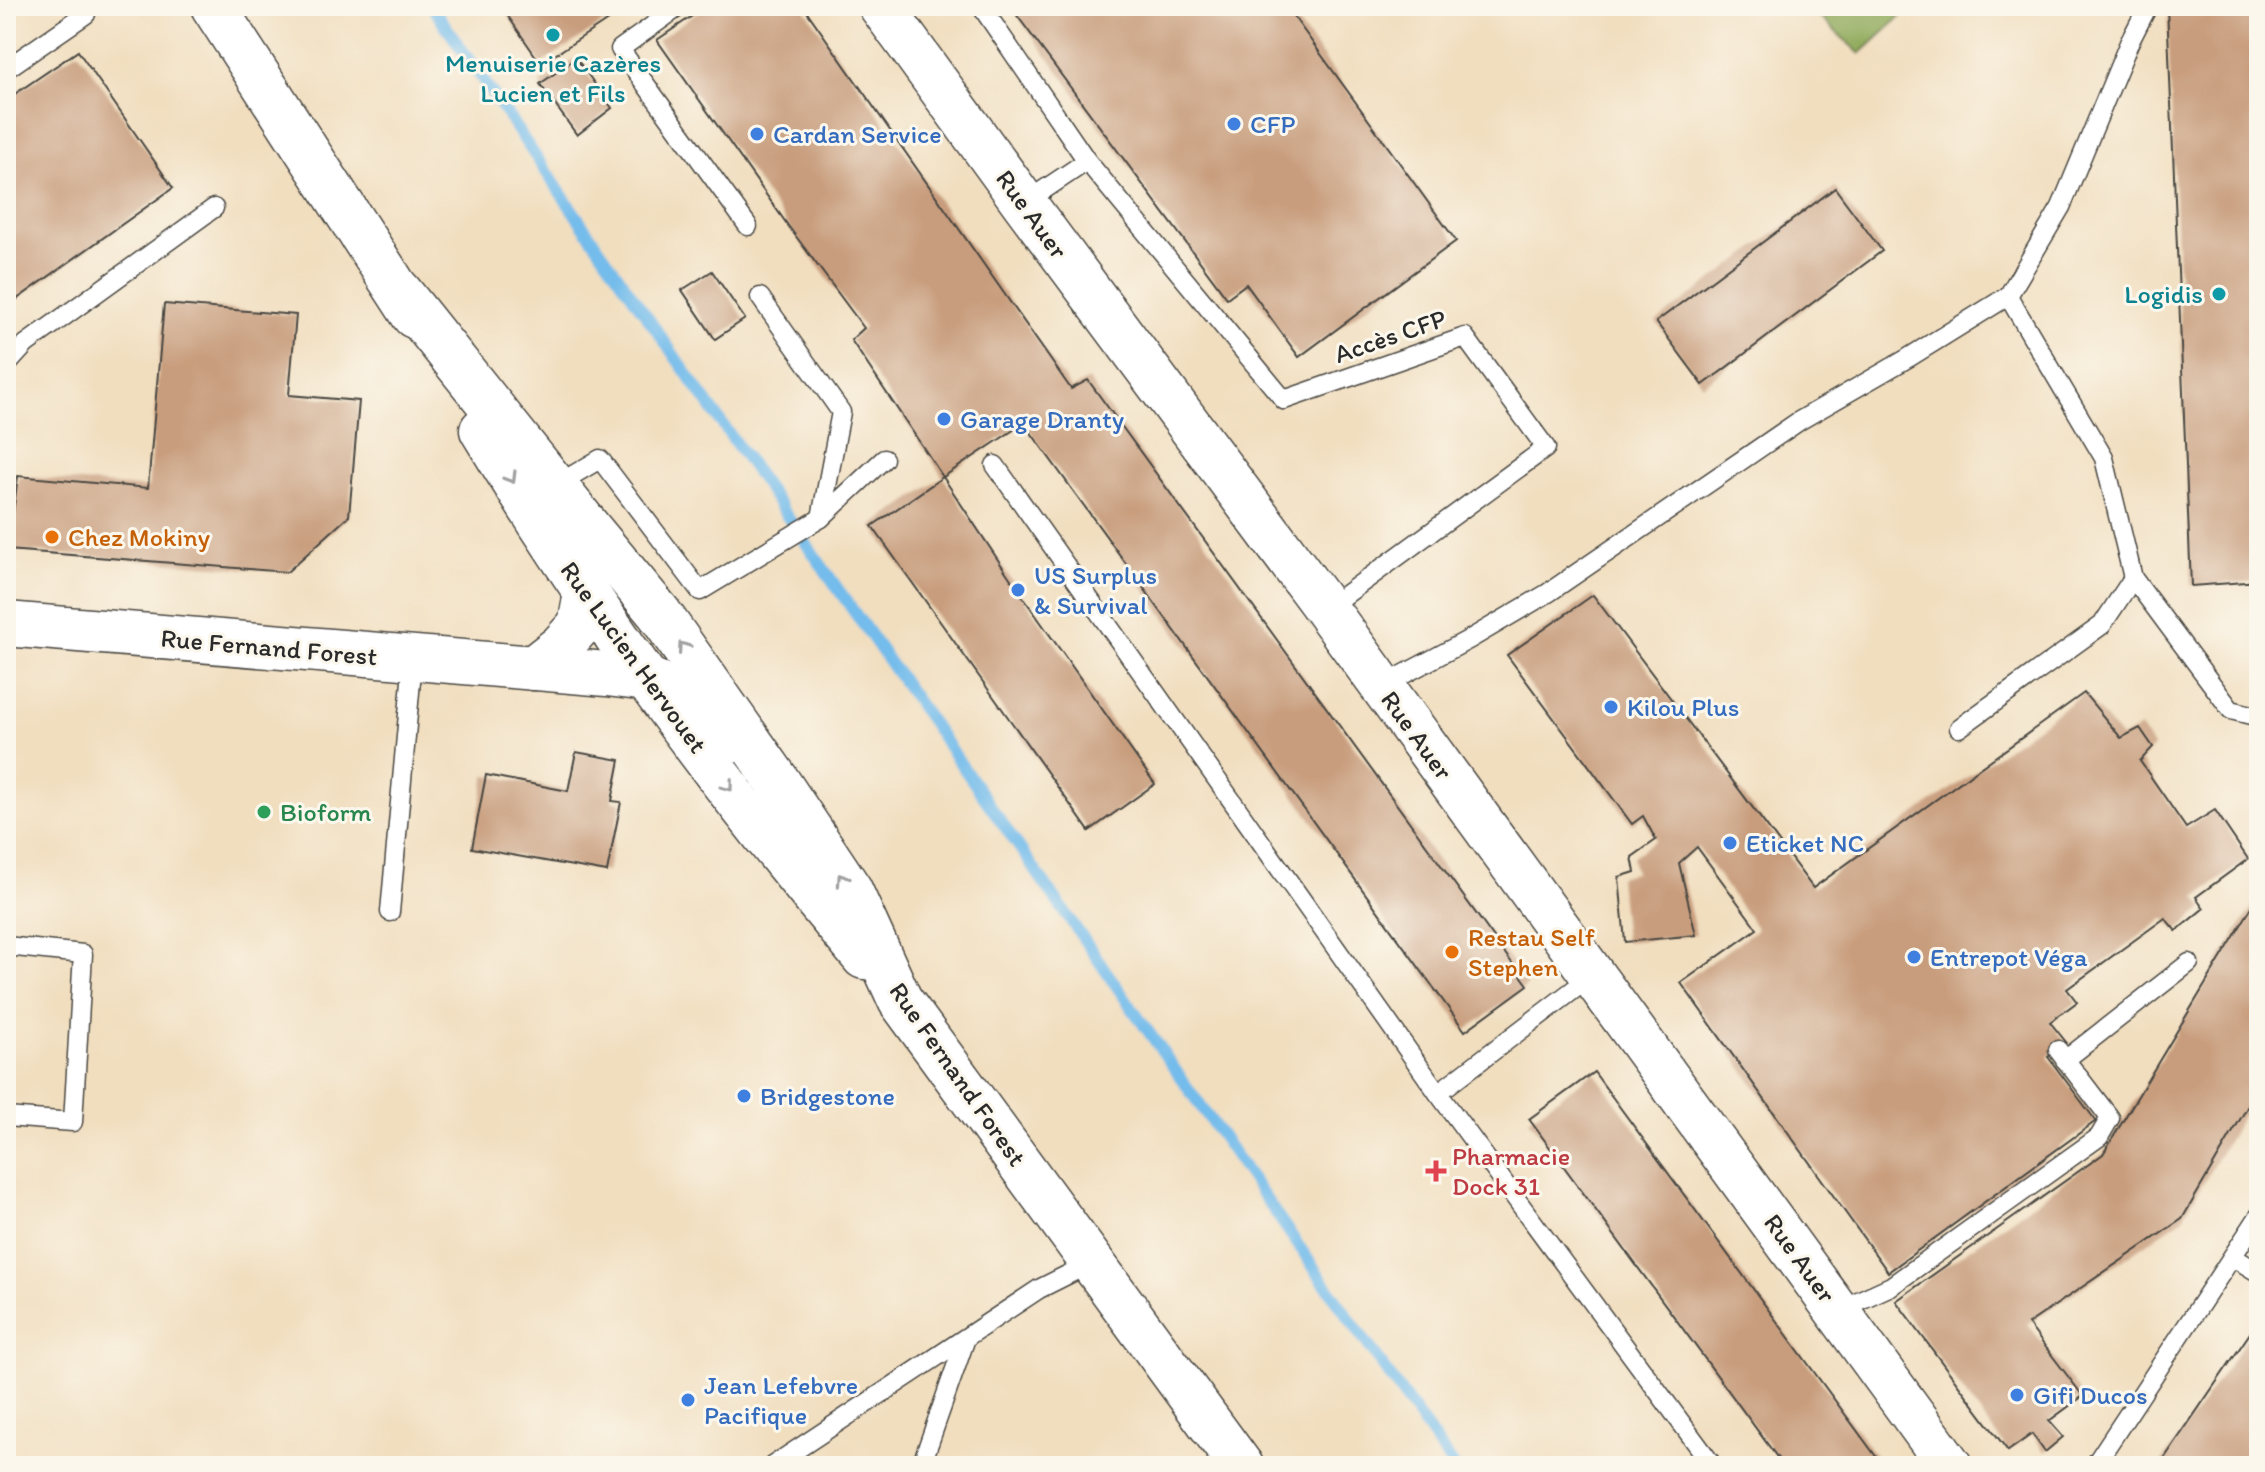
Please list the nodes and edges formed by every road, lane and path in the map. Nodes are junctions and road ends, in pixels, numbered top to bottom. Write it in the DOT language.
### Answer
graph roads {
  1 [pos="213,6"];
  2 [pos="680,6"];
  3 [pos="881,6"];
  4 [pos="981,6"];
  5 [pos="2148,6"];
  6 [pos="86,14"];
  7 [pos="6,69"];
  8 [pos="1087,161"];
  9 [pos="1024,203"];
  10 [pos="214,208"];
  11 [pos="748,226"];
  12 [pos="399,291"];
  13 [pos="2008,296"];
  14 [pos="760,297"];
  15 [pos="6,366"];
  16 [pos="884,459"];
  17 [pos="995,465"];
  18 [pos="556,485"];
  19 [pos="821,518"];
  20 [pos="2133,578"];
  21 [pos="586,593"];
  22 [pos="1326,609"];
  23 [pos="6,624"];
  24 [pos="413,659"];
  25 [pos="533,668"];
  26 [pos="647,679"];
  27 [pos="1382,686"];
  28 [pos="2259,717"];
  29 [pos="1959,728"];
  30 [pos="776,779"];
  31 [pos="390,912"];
  32 [pos="6,946"];
  33 [pos="2189,963"];
  34 [pos="1593,975"];
  35 [pos="900,1000"];
  36 [pos="1438,1093"];
  37 [pos="6,1117"];
  38 [pos="2259,1216"];
  39 [pos="2233,1257"];
  40 [pos="1093,1262"];
  41 [pos="2259,1273"];
  42 [pos="1838,1310"];
  43 [pos="966,1338"];
  44 [pos="772,1466"];
  45 [pos="921,1466"];
  46 [pos="1241,1466"];
  47 [pos="1713,1466"];
  48 [pos="1950,1466"];
  49 [pos="2094,1466"];
  1 -- 12 [label="street, Rue Lucien Hervouet"];
  2 -- 11 [label="lane"];
  3 -- 9 [label="street, Rue Auer"];
  4 -- 8 [label="lane, Accès CFP"];
  5 -- 13 [label="lane"];
  6 -- 7 [label="lane"];
  8 -- 9 [label="lane"];
  8 -- 22 [label="lane, Accès CFP"];
  9 -- 22 [label="street, Rue Auer"];
  10 -- 15 [label="lane"];
  12 -- 18 [label="street, Rue Lucien Hervouet"];
  12 -- 21 [label="street, Rue Lucien Hervouet, one-way"];
  13 -- 20 [label="lane"];
  13 -- 27 [label="lane"];
  14 -- 19 [label="lane"];
  16 -- 19 [label="lane"];
  17 -- 36 [label="lane"];
  18 -- 19 [label="lane"];
  30 -- 18 [label="street, Rue Lucien Hervouet, one-way"];
  20 -- 28 [label="lane"];
  20 -- 29 [label="lane"];
  21 -- 25 [label="street"];
  21 -- 26 [label="street, Rue Lucien Hervouet"];
  22 -- 27 [label="street, Rue Auer"];
  23 -- 24 [label="street, Rue Fernand Forest"];
  24 -- 25 [label="street, Rue Fernand Forest"];
  24 -- 31 [label="lane"];
  25 -- 26 [label="street, Rue Fernand Forest"];
  26 -- 30 [label="street, Rue Fernand Forest"];
  26 -- 35 [label="street, Rue Lucien Hervouet, one-way"];
  27 -- 34 [label="street, Rue Auer"];
  35 -- 30 [label="street, Rue Fernand Forest, one-way"];
  32 -- 37 [label="lane"];
  33 -- 42 [label="lane"];
  34 -- 36 [label="lane"];
  34 -- 42 [label="street, Rue Auer"];
  35 -- 40 [label="street, Rue Fernand Forest"];
  36 -- 47 [label="lane"];
  38 -- 39 [label="lane"];
  39 -- 41 [label="lane"];
  39 -- 49 [label="lane"];
  40 -- 43 [label="lane"];
  40 -- 46 [label="street, Rue Fernand Forest"];
  42 -- 48 [label="street, Rue Auer"];
  43 -- 44 [label="lane"];
  43 -- 45 [label="lane"];
}
